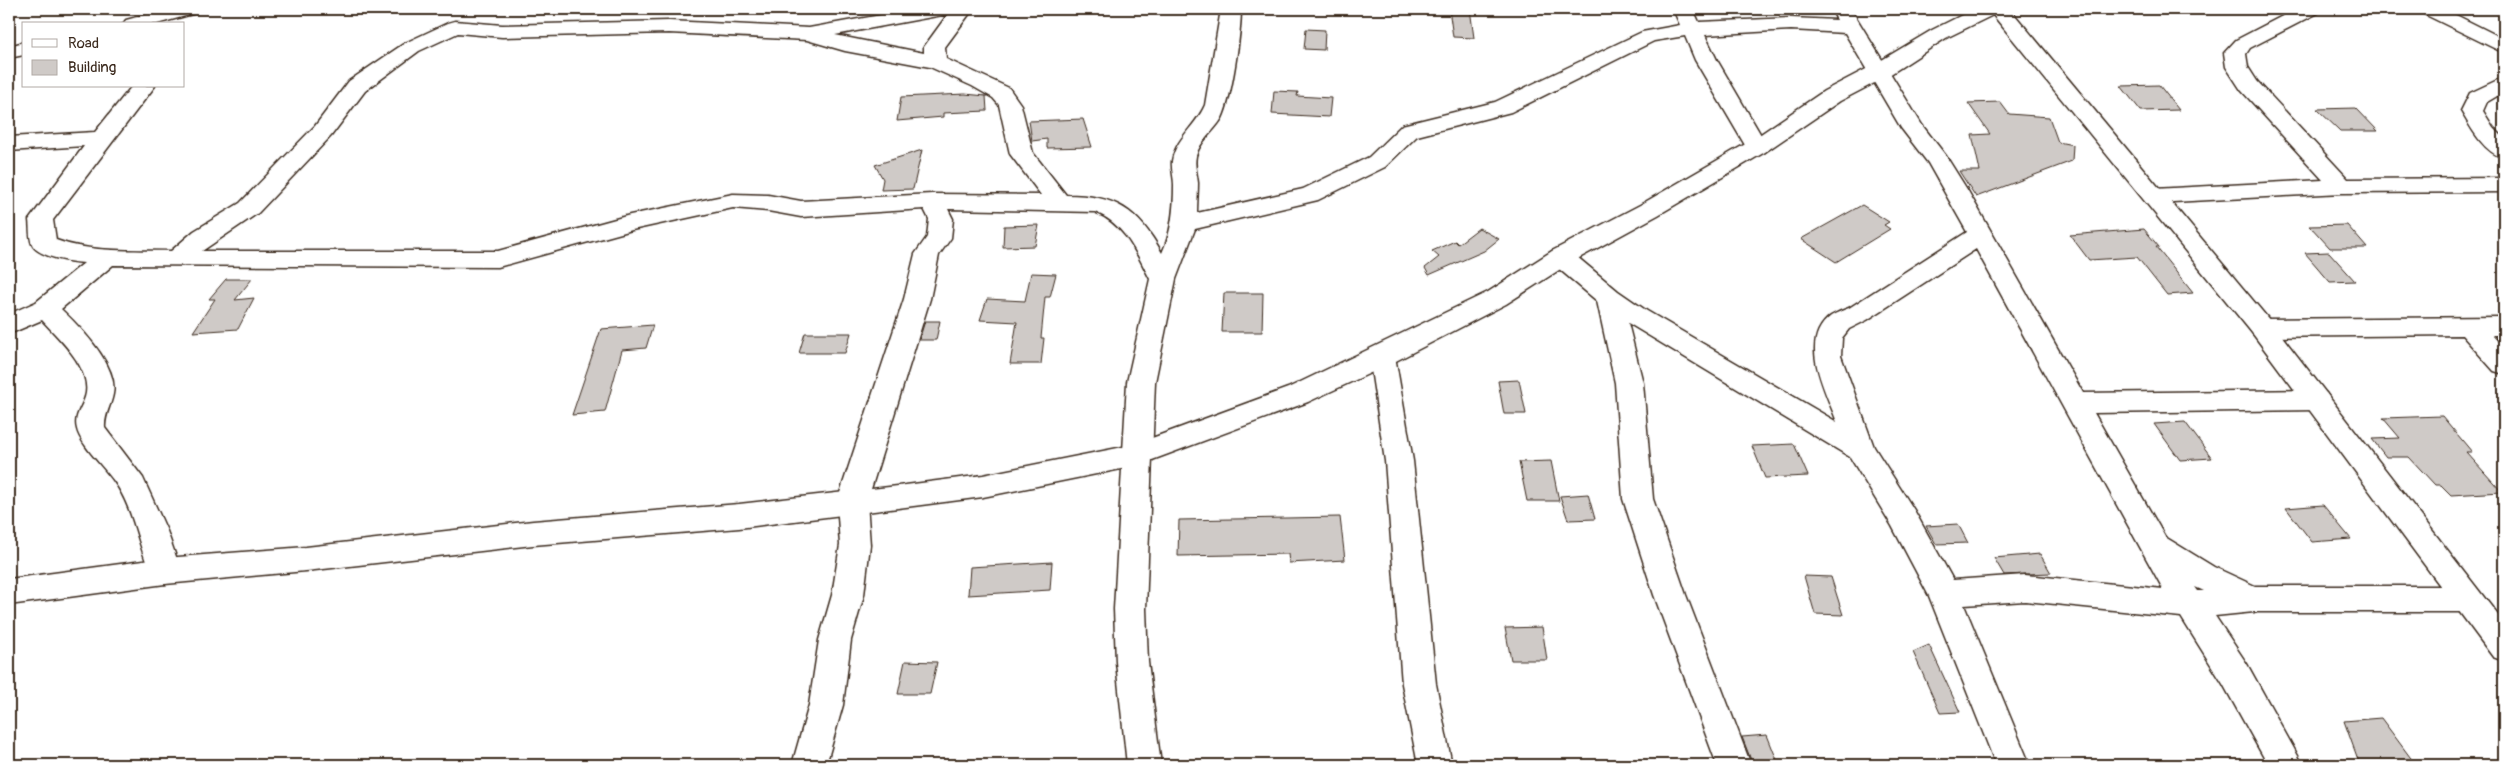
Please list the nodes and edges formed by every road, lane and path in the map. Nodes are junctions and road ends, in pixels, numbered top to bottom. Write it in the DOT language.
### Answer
graph roads {
  1 [pos="189,9"];
  2 [pos="203,9"];
  3 [pos="946,9"];
  4 [pos="963,9"];
  5 [pos="1230,9"];
  6 [pos="1989,9"];
  7 [pos="1999,9"];
  8 [pos="2311,9"];
  9 [pos="2429,9"];
  10 [pos="1846,18"];
  11 [pos="1688,19"];
  12 [pos="141,22"];
  13 [pos="185,26"];
  14 [pos="808,34"];
  15 [pos="2504,47"];
  16 [pos="22,49"];
  17 [pos="9,52"];
  18 [pos="936,62"];
  19 [pos="1878,72"];
  20 [pos="2504,82"];
  21 [pos="142,88"];
  22 [pos="102,138"];
  23 [pos="9,144"];
  24 [pos="1756,147"];
  25 [pos="2504,151"];
  26 [pos="2504,185"];
  27 [pos="2342,186"];
  28 [pos="2154,196"];
  29 [pos="932,201"];
  30 [pos="1059,203"];
  31 [pos="1184,224"];
  32 [pos="1979,235"];
  33 [pos="107,257"];
  34 [pos="1561,257"];
  35 [pos="177,259"];
  36 [pos="1163,279"];
  37 [pos="1609,298"];
  38 [pos="45,308"];
  39 [pos="9,326"];
  40 [pos="2504,326"];
  41 [pos="2469,327"];
  42 [pos="2262,328"];
  43 [pos="1382,356"];
  44 [pos="2504,364"];
  45 [pos="2316,400"];
  46 [pos="2074,403"];
  47 [pos="1860,449"];
  48 [pos="1136,455"];
  49 [pos="852,502"];
  50 [pos="2153,544"];
  51 [pos="165,571"];
  52 [pos="9,592"];
  53 [pos="1944,594"];
  54 [pos="2254,599"];
  55 [pos="2466,599"];
  56 [pos="2191,605"];
  57 [pos="2504,647"];
  58 [pos="809,765"];
  59 [pos="1144,765"];
  60 [pos="1435,765"];
  61 [pos="1734,765"];
  62 [pos="2013,765"];
  63 [pos="2286,765"];
  1 -- 12 [label="street"];
  2 -- 13 [label="street"];
  3 -- 14 [label="street"];
  4 -- 18 [label="street"];
  5 -- 31 [label="street"];
  6 -- 19 [label="street"];
  7 -- 28 [label="street"];
  8 -- 27 [label="street"];
  9 -- 15 [label="street"];
  10 -- 11 [label="street"];
  10 -- 19 [label="street"];
  11 -- 24 [label="street"];
  11 -- 31 [label="street"];
  14 -- 18 [label="street"];
  14 -- 35 [label="street"];
  16 -- 17 [label="street"];
  18 -- 30 [label="street"];
  19 -- 24 [label="street"];
  19 -- 32 [label="street"];
  20 -- 25 [label="street"];
  21 -- 22 [label="street"];
  22 -- 23 [label="street"];
  22 -- 33 [label="street"];
  24 -- 34 [label="street"];
  26 -- 27 [label="street"];
  27 -- 28 [label="street"];
  28 -- 42 [label="street"];
  29 -- 30 [label="street"];
  29 -- 35 [label="street"];
  29 -- 49 [label="street"];
  30 -- 36 [label="street"];
  31 -- 36 [label="street"];
  32 -- 46 [label="street"];
  32 -- 47 [label="street"];
  33 -- 35 [label="street"];
  33 -- 38 [label="street"];
  34 -- 37 [label="street"];
  34 -- 43 [label="street"];
  36 -- 48 [label="street"];
  37 -- 47 [label="street"];
  37 -- 61 [label="street"];
  38 -- 39 [label="street"];
  38 -- 51 [label="street"];
  40 -- 41 [label="street"];
  41 -- 42 [label="street"];
  41 -- 44 [label="street"];
  42 -- 45 [label="street"];
  43 -- 48 [label="street"];
  43 -- 60 [label="street"];
  45 -- 46 [label="street"];
  45 -- 55 [label="street"];
  46 -- 50 [label="street"];
  47 -- 53 [label="street"];
  48 -- 49 [label="street"];
  48 -- 59 [label="street"];
  49 -- 51 [label="street"];
  49 -- 58 [label="street"];
  50 -- 54 [label="street"];
  50 -- 56 [label="street"];
  51 -- 52 [label="street"];
  53 -- 56 [label="street"];
  53 -- 62 [label="street"];
  54 -- 55 [label="street"];
  54 -- 56 [label="street"];
  55 -- 57 [label="street"];
  56 -- 63 [label="street"];
}
